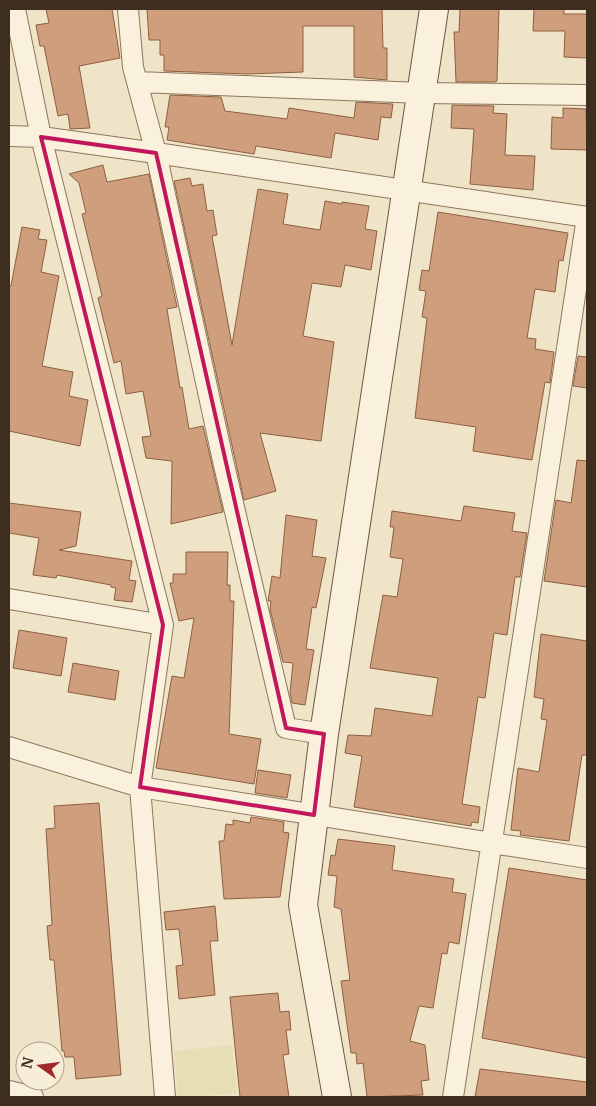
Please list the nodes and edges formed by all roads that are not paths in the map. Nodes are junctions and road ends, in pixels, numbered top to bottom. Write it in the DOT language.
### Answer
graph roads {
  1 [pos="15,9"];
  2 [pos="128,9"];
  3 [pos="434,9"];
  4 [pos="137,82"];
  5 [pos="422,93"];
  6 [pos="587,95"];
  7 [pos="9,136"];
  8 [pos="41,137"];
  9 [pos="156,153"];
  10 [pos="406,191"];
  11 [pos="587,217"];
  12 [pos="9,599"];
  13 [pos="163,625"];
  14 [pos="324,734"];
  15 [pos="9,747"];
  16 [pos="140,787"];
  17 [pos="314,815"];
  18 [pos="493,844"];
  19 [pos="587,858"];
  20 [pos="9,1091"];
  21 [pos="33,1097"];
  22 [pos="165,1097"];
  23 [pos="337,1097"];
  24 [pos="453,1097"];
  1 -- 8 [label="street"];
  2 -- 4 [label="street"];
  3 -- 5 [label="street"];
  4 -- 5 [label="street"];
  4 -- 9 [label="street"];
  5 -- 6 [label="street"];
  5 -- 10 [label="street"];
  7 -- 8 [label="street"];
  8 -- 9 [label="street"];
  8 -- 13 [label="street"];
  9 -- 10 [label="street"];
  9 -- 14 [label="street"];
  10 -- 11 [label="street"];
  10 -- 14 [label="street"];
  11 -- 18 [label="street"];
  12 -- 13 [label="street"];
  13 -- 16 [label="street"];
  14 -- 17 [label="street"];
  15 -- 16 [label="street"];
  16 -- 17 [label="street"];
  16 -- 22 [label="street"];
  17 -- 18 [label="street"];
  17 -- 23 [label="street"];
  18 -- 19 [label="street"];
  18 -- 24 [label="street"];
  20 -- 21 [label="street"];
}
